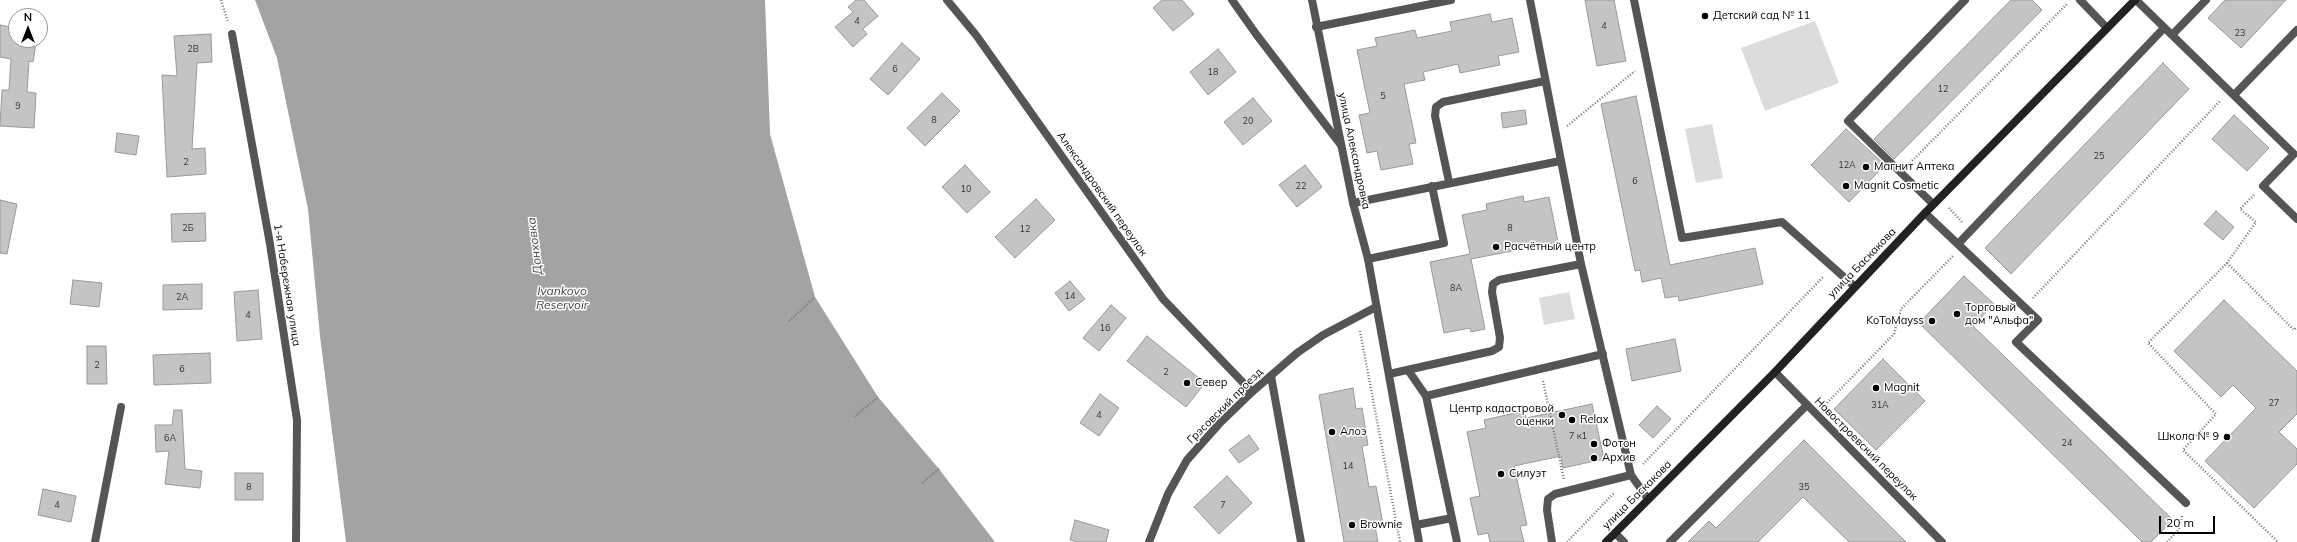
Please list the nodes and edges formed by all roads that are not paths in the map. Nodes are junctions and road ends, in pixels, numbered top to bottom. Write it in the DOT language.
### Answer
graph roads {
  1 [pos="947,0"];
  2 [pos="1232,0"];
  3 [pos="1312,0"];
  4 [pos="1451,0"];
  5 [pos="1530,0"];
  6 [pos="1634,0"];
  7 [pos="1965,0"];
  8 [pos="2080,0"];
  9 [pos="2135,0"];
  10 [pos="2206,0"];
  11 [pos="1407,4"];
  12 [pos="1316,27"];
  13 [pos="2107,28"];
  14 [pos="2164,28"];
  15 [pos="2297,30"];
  16 [pos="232,34"];
  17 [pos="2172,35"];
  18 [pos="1545,81"];
  19 [pos="2232,93"];
  20 [pos="1341,145"];
  21 [pos="2296,152"];
  22 [pos="1560,161"];
  23 [pos="1449,182"];
  24 [pos="1432,186"];
  25 [pos="1353,203"];
  26 [pos="1933,204"];
  27 [pos="1925,212"];
  28 [pos="2297,219"];
  29 [pos="1958,244"];
  30 [pos="1368,259"];
  31 [pos="1581,264"];
  32 [pos="1854,286"];
  33 [pos="1376,307"];
  34 [pos="1603,354"];
  35 [pos="1408,370"];
  36 [pos="1775,372"];
  37 [pos="1389,374"];
  38 [pos="1271,376"];
  39 [pos="1252,392"];
  40 [pos="1426,396"];
  41 [pos="1807,405"];
  42 [pos="121,407"];
  43 [pos="1631,476"];
  44 [pos="1648,499"];
  45 [pos="2186,503"];
  46 [pos="1452,518"];
  47 [pos="1416,525"];
  48 [pos="1614,533"];
  49 [pos="95,542"];
  50 [pos="296,542"];
  51 [pos="1149,542"];
  52 [pos="1300,542"];
  53 [pos="1419,542"];
  54 [pos="1457,542"];
  55 [pos="1552,542"];
  56 [pos="1606,542"];
  57 [pos="1624,542"];
  58 [pos="1670,542"];
  59 [pos="1942,542"];
  1 -- 39 [label="street, Александровский переулок"];
  2 -- 20 [label="street"];
  3 -- 12 [label="street, улица Александровка"];
  4 -- 11 [label="street"];
  5 -- 18 [label="street"];
  6 -- 32 [label="street"];
  7 -- 26 [label="street"];
  8 -- 13 [label="street"];
  9 -- 13 [label="street, улица Баскакова"];
  9 -- 14 [label="street"];
  10 -- 17 [label="street"];
  11 -- 12 [label="street"];
  12 -- 20 [label="street, улица Александровка"];
  13 -- 26 [label="street, улица Баскакова"];
  14 -- 17 [label="street"];
  14 -- 29 [label="street"];
  15 -- 19 [label="street"];
  16 -- 50 [label="street, 1-я Набережная улица"];
  17 -- 19 [label="street"];
  18 -- 22 [label="street"];
  18 -- 23 [label="street"];
  19 -- 21 [label="street"];
  20 -- 25 [label="street, улица Александровка"];
  21 -- 28 [label="street"];
  22 -- 23 [label="street"];
  22 -- 31 [label="street"];
  23 -- 24 [label="street"];
  24 -- 25 [label="street"];
  24 -- 30 [label="street"];
  25 -- 30 [label="street, улица Александровка"];
  26 -- 27 [label="street, улица Баскакова"];
  27 -- 29 [label="street"];
  27 -- 32 [label="street, улица Баскакова"];
  29 -- 45 [label="street"];
  30 -- 33 [label="street, улица Александровка"];
  31 -- 34 [label="street"];
  31 -- 35 [label="street"];
  32 -- 36 [label="street, улица Баскакова"];
  33 -- 37 [label="street, улица Александровка"];
  33 -- 38 [label="street, Грэсовский проезд"];
  34 -- 40 [label="street"];
  34 -- 43 [label="street"];
  35 -- 37 [label="street"];
  35 -- 40 [label="street"];
  36 -- 41 [label="street, Новостроевский переулок"];
  36 -- 44 [label="street, улица Баскакова"];
  37 -- 47 [label="street, улица Александровка"];
  38 -- 39 [label="street, Грэсовский проезд"];
  38 -- 52 [label="street"];
  39 -- 51 [label="street, Грэсовский проезд"];
  40 -- 46 [label="street"];
  41 -- 58 [label="street"];
  41 -- 59 [label="street, Новостроевский переулок"];
  42 -- 49 [label="street"];
  43 -- 44 [label="street"];
  43 -- 55 [label="street"];
  44 -- 48 [label="street, улица Баскакова"];
  46 -- 47 [label="street"];
  46 -- 54 [label="street"];
  47 -- 53 [label="street, улица Александровка"];
  48 -- 56 [label="street, улица Баскакова"];
  48 -- 57 [label="street"];
}
